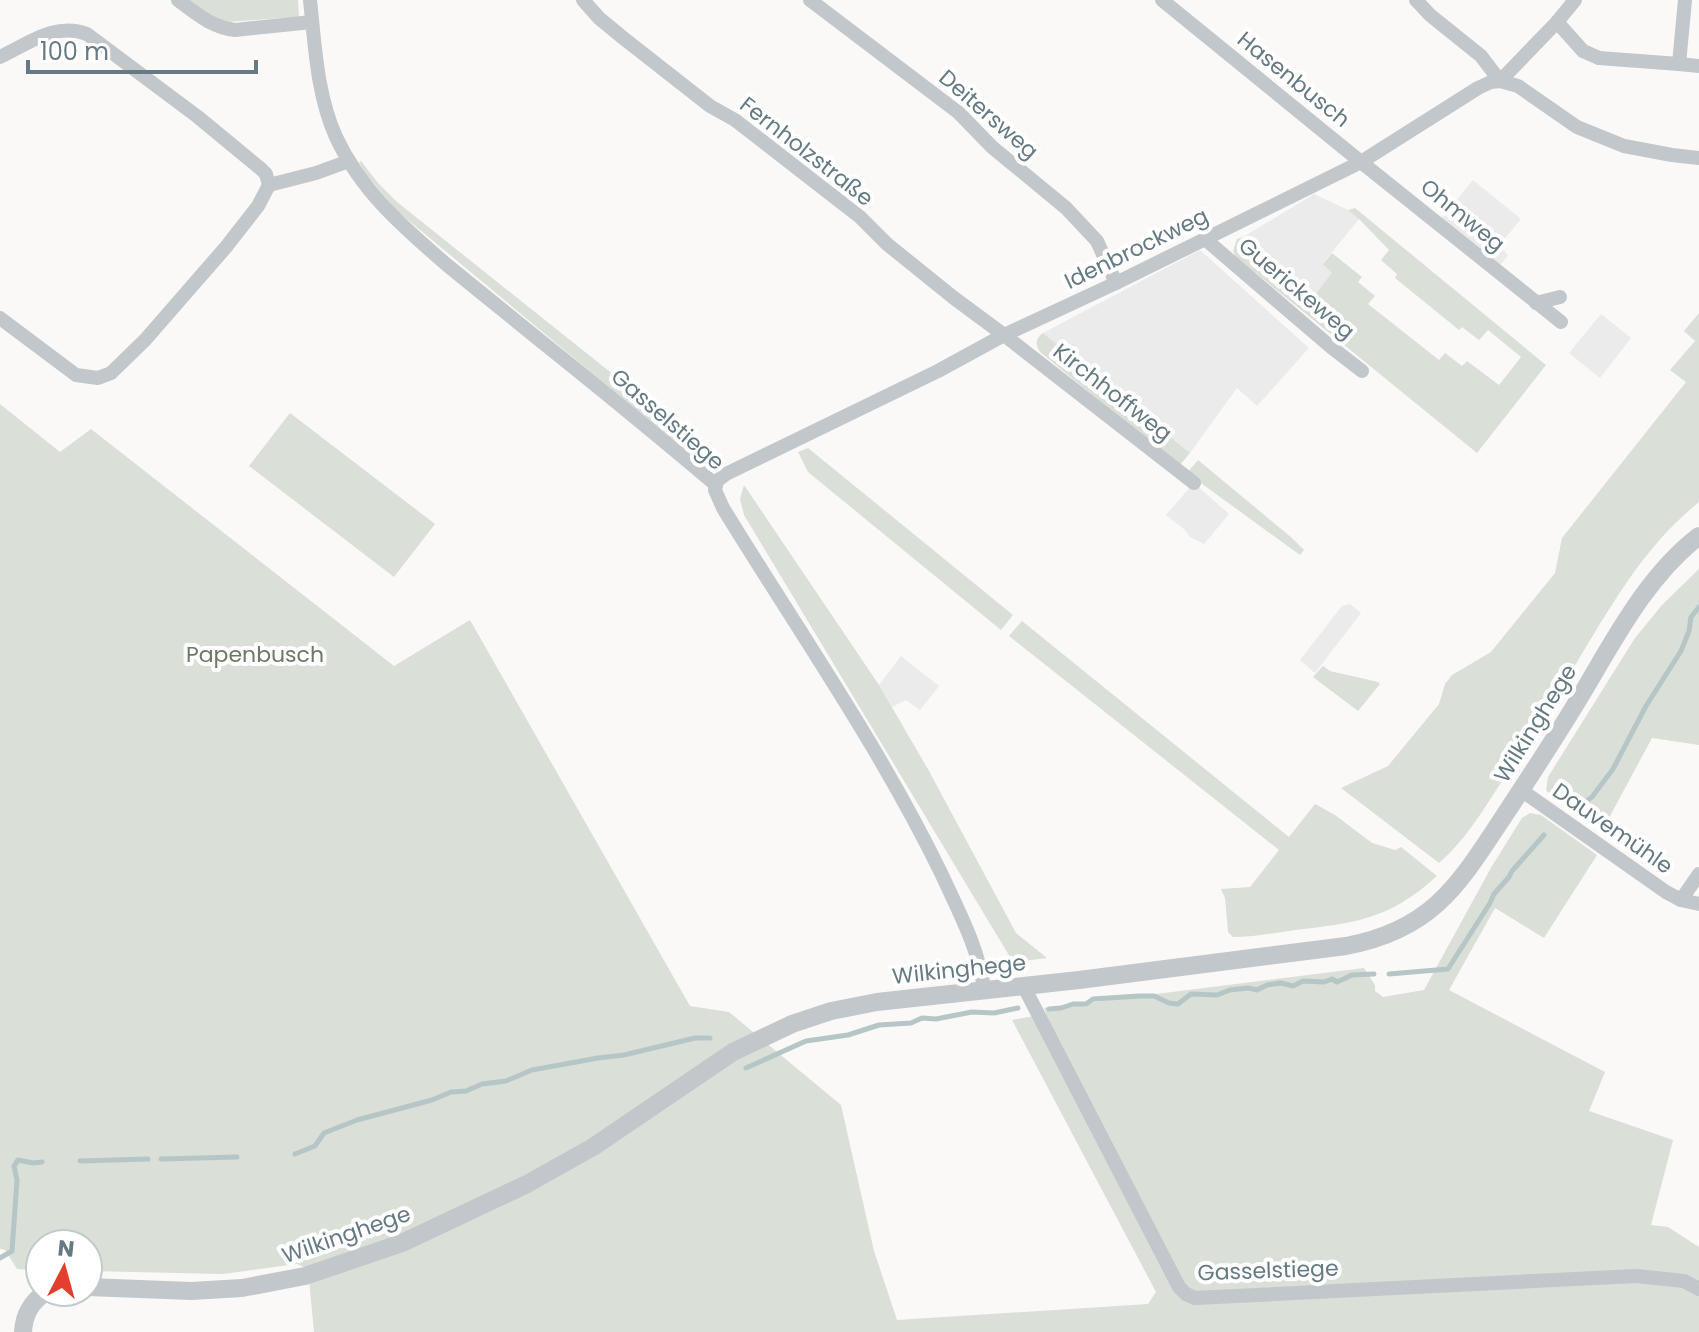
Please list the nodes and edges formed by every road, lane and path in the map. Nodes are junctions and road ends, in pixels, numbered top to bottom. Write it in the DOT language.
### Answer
graph roads {
  1 [pos="178,0"];
  2 [pos="310,0"];
  3 [pos="583,0"];
  4 [pos="810,0"];
  5 [pos="1162,0"];
  6 [pos="1416,0"];
  7 [pos="1575,0"];
  8 [pos="1685,0"];
  9 [pos="312,22"];
  10 [pos="1557,22"];
  11 [pos="0,57"];
  12 [pos="1679,64"];
  13 [pos="1699,66"];
  14 [pos="1500,81"];
  15 [pos="1699,158"];
  16 [pos="349,161"];
  17 [pos="1361,162"];
  18 [pos="269,185"];
  19 [pos="1205,239"];
  20 [pos="1116,283"];
  21 [pos="1560,297"];
  22 [pos="1536,303"];
  23 [pos="0,318"];
  24 [pos="1561,322"];
  25 [pos="1004,335"];
  26 [pos="1362,371"];
  27 [pos="1194,483"];
  28 [pos="716,485"];
  29 [pos="1699,536"];
  30 [pos="1521,790"];
  31 [pos="1699,874"];
  32 [pos="1681,900"];
  33 [pos="1699,904"];
  34 [pos="1023,985"];
  35 [pos="984,989"];
  36 [pos="104,1288"];
  37 [pos="1699,1289"];
  38 [pos="30,1308"];
  39 [pos="23,1332"];
  1 -- 9 [label="street"];
  2 -- 9 [label="street, Gasselstiege"];
  3 -- 25 [label="street, Fernholzstraße"];
  4 -- 20 [label="street, Deitersweg"];
  5 -- 17 [label="street, Hasenbusch"];
  6 -- 14 [label="street"];
  7 -- 10 [label="street, Idenbrockweg"];
  8 -- 12 [label="street"];
  9 -- 16 [label="street, Gasselstiege"];
  10 -- 12 [label="street"];
  10 -- 14 [label="street, Idenbrockweg"];
  11 -- 18 [label="street"];
  12 -- 13 [label="street"];
  14 -- 15 [label="street"];
  14 -- 17 [label="street, Idenbrockweg"];
  16 -- 18 [label="street"];
  16 -- 28 [label="street, Gasselstiege"];
  17 -- 19 [label="street, Idenbrockweg"];
  17 -- 22 [label="street, Ohmweg"];
  18 -- 23 [label="street"];
  19 -- 20 [label="street, Idenbrockweg"];
  19 -- 26 [label="street, Guerickeweg"];
  20 -- 25 [label="street, Idenbrockweg"];
  21 -- 22 [label="street"];
  22 -- 24 [label="street, Ohmweg"];
  25 -- 27 [label="street, Kirchhoffweg"];
  25 -- 28 [label="street, Idenbrockweg"];
  28 -- 35 [label="street, Gasselstiege"];
  29 -- 30 [label="street, Wilkinghege"];
  30 -- 32 [label="street, Dauvemühle"];
  30 -- 34 [label="street, Wilkinghege"];
  31 -- 32 [label="street, Dauvemühle"];
  32 -- 33 [label="street, Dauvemühle"];
  34 -- 35 [label="street, Wilkinghege"];
  34 -- 37 [label="street, Gasselstiege"];
  35 -- 36 [label="street, Wilkinghege"];
  38 -- 39 [label="street"];
}
